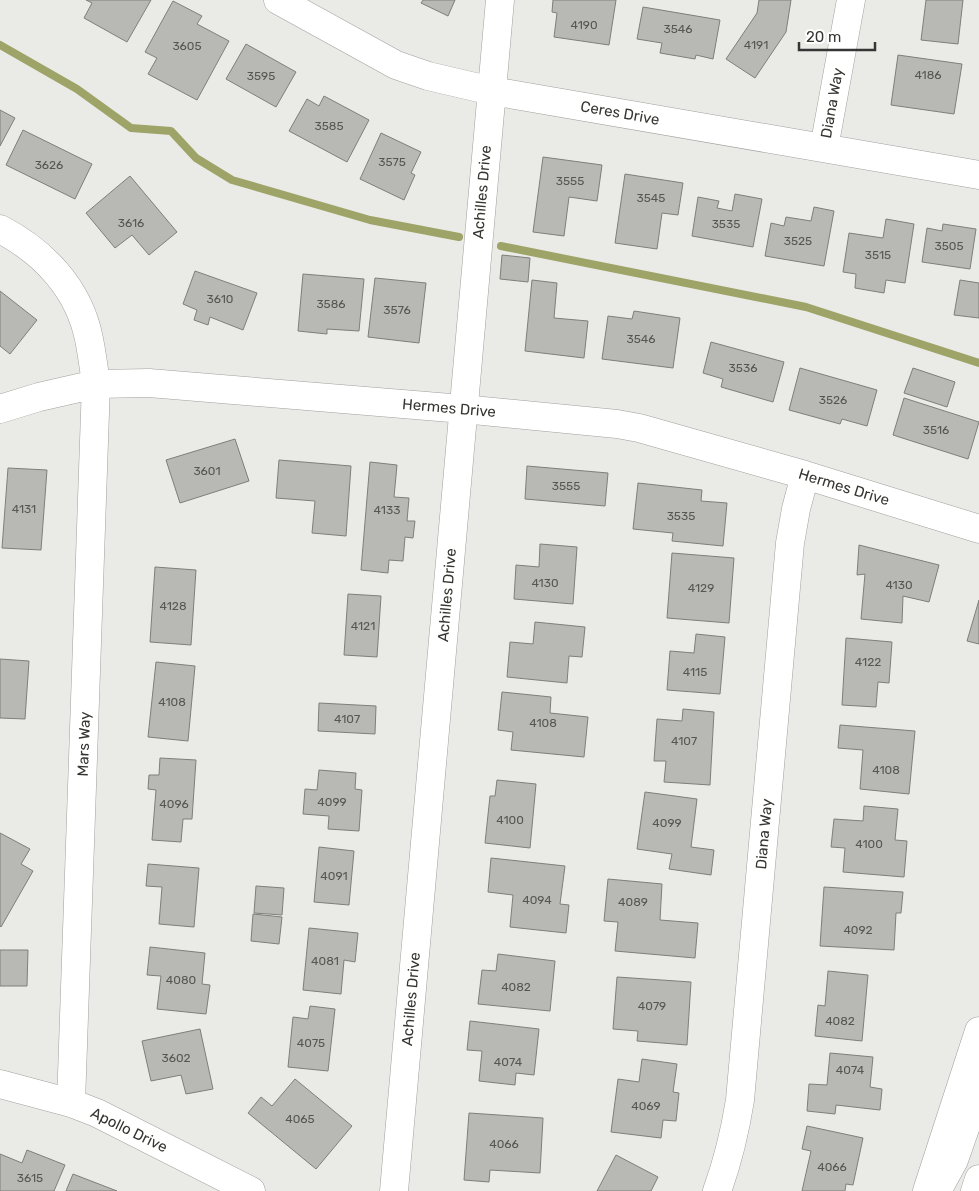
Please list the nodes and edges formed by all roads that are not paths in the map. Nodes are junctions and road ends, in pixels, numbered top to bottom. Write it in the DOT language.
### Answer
graph roads {
  1 [pos="278,0"];
  2 [pos="500,0"];
  3 [pos="851,0"];
  4 [pos="492,91"];
  5 [pos="824,148"];
  6 [pos="979,175"];
  7 [pos="0,229"];
  8 [pos="96,384"];
  9 [pos="0,409"];
  10 [pos="463,409"];
  11 [pos="805,475"];
  12 [pos="979,529"];
  13 [pos="979,1031"];
  14 [pos="0,1084"];
  15 [pos="979,1088"];
  16 [pos="71,1103"];
  17 [pos="979,1179"];
  18 [pos="251,1191"];
  19 [pos="394,1191"];
  20 [pos="717,1191"];
  21 [pos="927,1191"];
  22 [pos="937,1191"];
  23 [pos="975,1191"];
  1 -- 4 [label="main road, Ceres Drive"];
  2 -- 4 [label="main road, Achilles Drive"];
  3 -- 5 [label="main road, Diana Way"];
  4 -- 5 [label="main road, Ceres Drive"];
  4 -- 10 [label="main road, Achilles Drive"];
  5 -- 6 [label="main road, Ceres Drive"];
  7 -- 8 [label="main road"];
  8 -- 9 [label="main road, Hermes Drive"];
  8 -- 10 [label="main road, Hermes Drive"];
  8 -- 16 [label="main road, Mars Way"];
  10 -- 11 [label="main road, Hermes Drive"];
  10 -- 19 [label="main road, Achilles Drive"];
  11 -- 12 [label="main road, Hermes Drive"];
  11 -- 20 [label="main road, Diana Way"];
  13 -- 21 [label="main road"];
  14 -- 16 [label="main road, Apollo Drive"];
  15 -- 22 [label="main road"];
  16 -- 18 [label="main road, Apollo Drive"];
  17 -- 23 [label="main road"];
}
